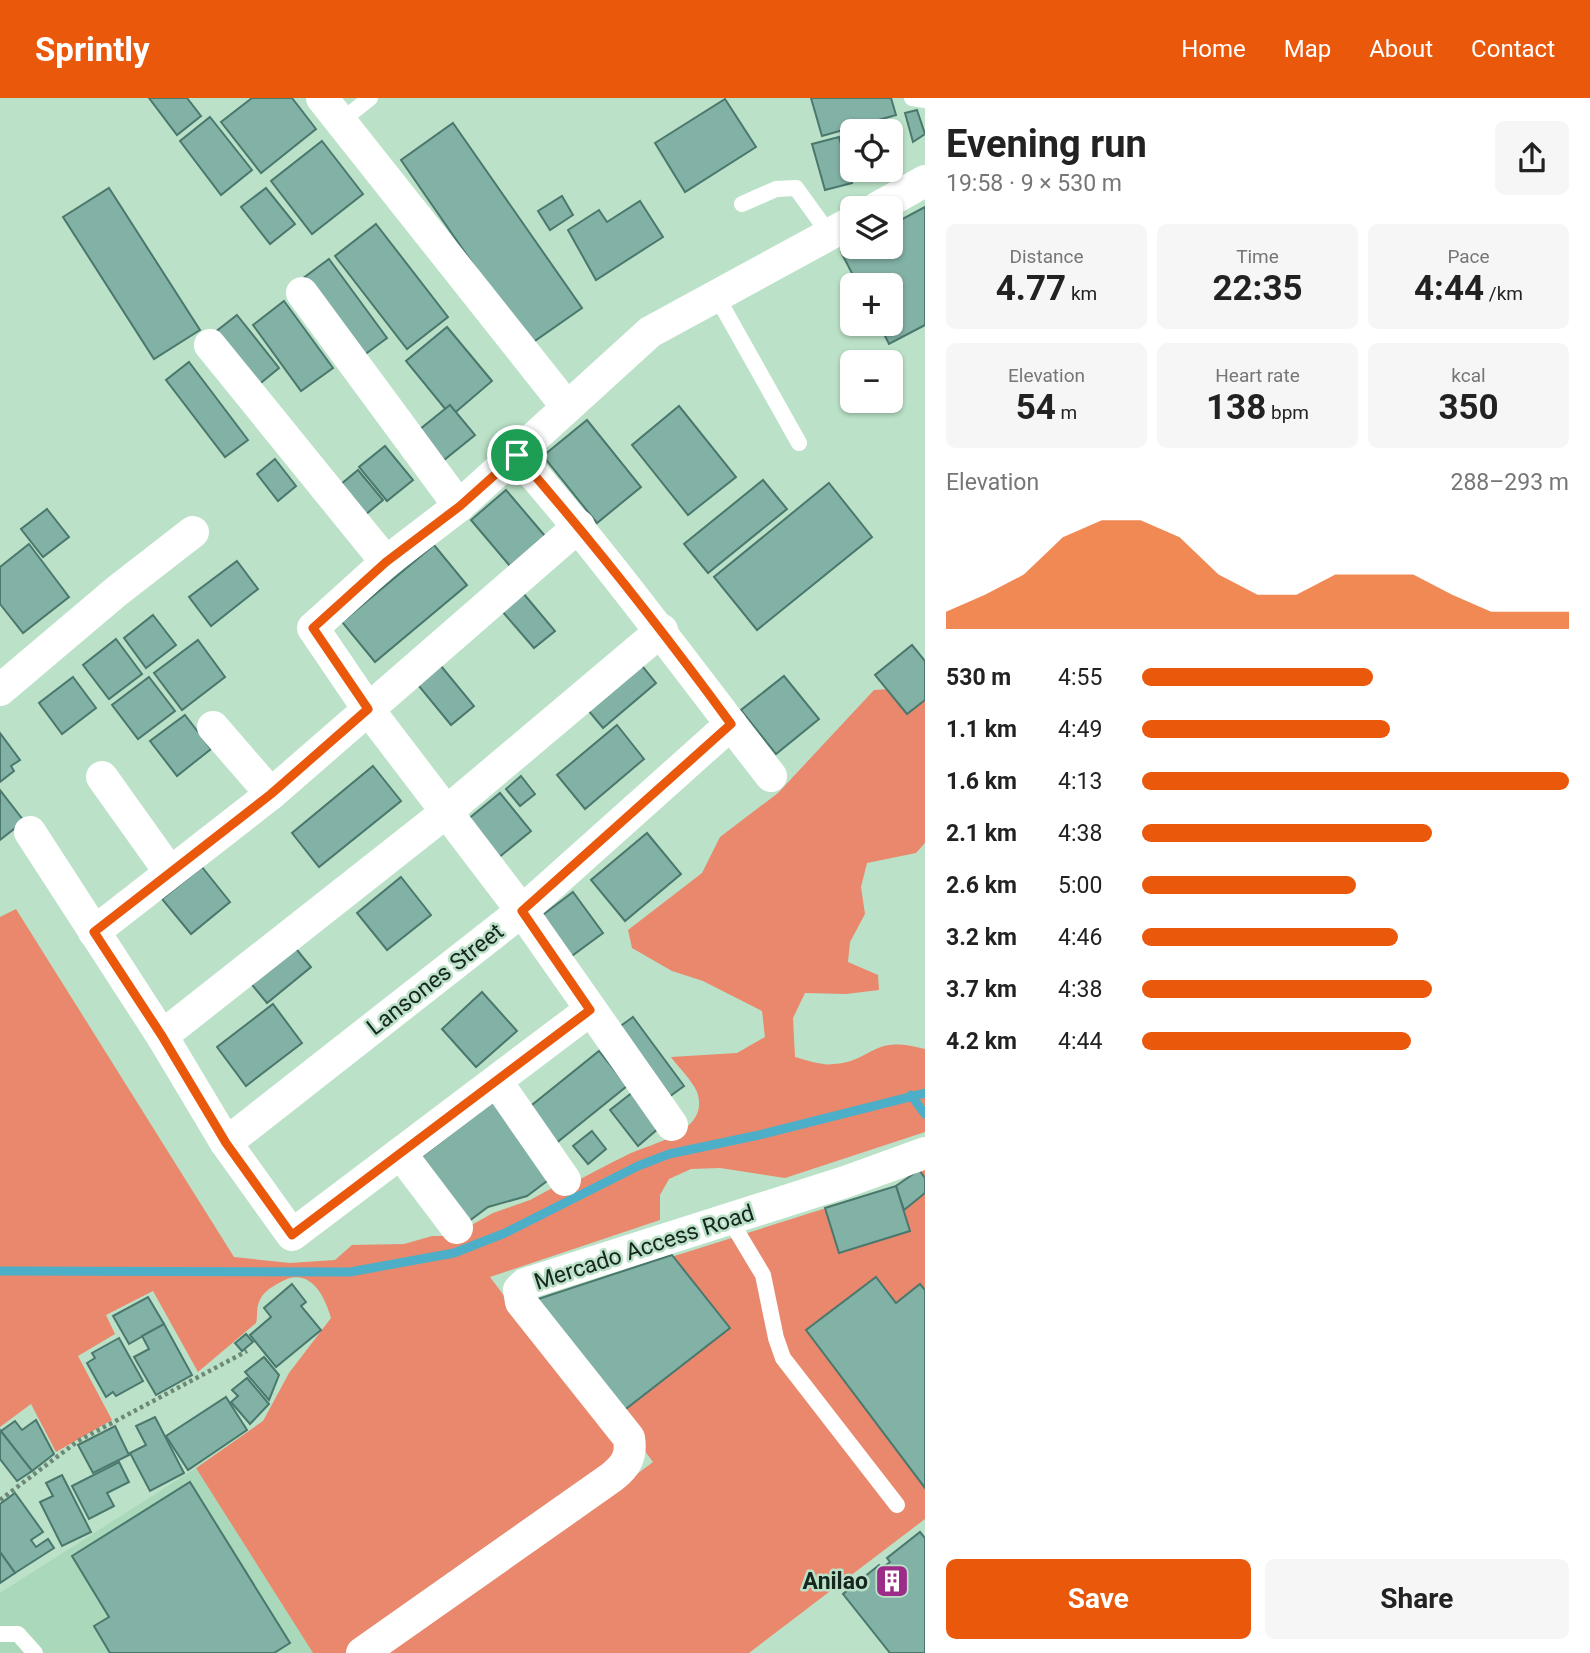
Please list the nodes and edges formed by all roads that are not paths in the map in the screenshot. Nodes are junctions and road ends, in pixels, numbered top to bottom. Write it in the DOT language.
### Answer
graph roads {
  1 [pos="370,98"];
  2 [pos="912,98"];
  3 [pos="925,100"];
  4 [pos="331,110"];
  5 [pos="925,181"];
  6 [pos="898,196"];
  7 [pos="742,204"];
  8 [pos="840,228"];
  9 [pos="840,230"];
  10 [pos="302,293"];
  11 [pos="717,297"];
  12 [pos="210,345"];
  13 [pos="567,407"];
  14 [pos="799,443"];
  15 [pos="517,455"];
  16 [pos="460,506"];
  17 [pos="579,526"];
  18 [pos="193,532"];
  19 [pos="386,562"];
  20 [pos="662,630"];
  21 [pos="0,690"];
  22 [pos="368,709"];
  23 [pos="731,724"];
  24 [pos="213,727"];
  25 [pos="771,776"];
  26 [pos="102,777"];
  27 [pos="271,794"];
  28 [pos="445,813"];
  29 [pos="30,832"];
  30 [pos="169,871"];
  31 [pos="522,911"];
  32 [pos="94,932"];
  33 [pos="590,1010"];
  34 [pos="162,1036"];
  35 [pos="497,1083"];
  36 [pos="672,1125"];
  37 [pos="226,1143"];
  38 [pos="401,1154"];
  39 [pos="923,1154"];
  40 [pos="565,1180"];
  41 [pos="730,1220"];
  42 [pos="457,1228"];
  43 [pos="897,1505"];
  44 [pos="0,1634"];
  45 [pos="35,1653"];
  46 [pos="362,1653"];
  1 -- 4 [label="lane"];
  2 -- 3 [label="lane"];
  4 -- 13 [label="street"];
  5 -- 6 [label="street"];
  7 -- 8 [label="lane"];
  9 -- 11 [label="street"];
  10 -- 16 [label="street"];
  11 -- 13 [label="street"];
  11 -- 14 [label="lane"];
  12 -- 19 [label="street"];
  13 -- 15 [label="street"];
  15 -- 16 [label="street"];
  15 -- 17 [label="street"];
  16 -- 19 [label="street"];
  17 -- 20 [label="street"];
  17 -- 22 [label="street"];
  18 -- 21 [label="street"];
  19 -- 22 [label="street"];
  20 -- 23 [label="street"];
  20 -- 28 [label="street"];
  22 -- 27 [label="street"];
  22 -- 28 [label="street"];
  23 -- 25 [label="street"];
  23 -- 31 [label="street, Lansones Street"];
  24 -- 27 [label="street"];
  26 -- 30 [label="street"];
  27 -- 30 [label="street"];
  28 -- 31 [label="street"];
  28 -- 34 [label="street"];
  29 -- 32 [label="street"];
  30 -- 32 [label="street"];
  31 -- 33 [label="street"];
  31 -- 37 [label="street, Lansones Street"];
  32 -- 34 [label="street"];
  33 -- 35 [label="street"];
  33 -- 36 [label="street"];
  34 -- 37 [label="street"];
  35 -- 38 [label="street"];
  35 -- 40 [label="street"];
  37 -- 38 [label="street"];
  38 -- 42 [label="street"];
  39 -- 41 [label="street, Mercado Access Road"];
  41 -- 43 [label="lane"];
  41 -- 46 [label="street, Mercado Access Road"];
  44 -- 45 [label="lane"];
}
